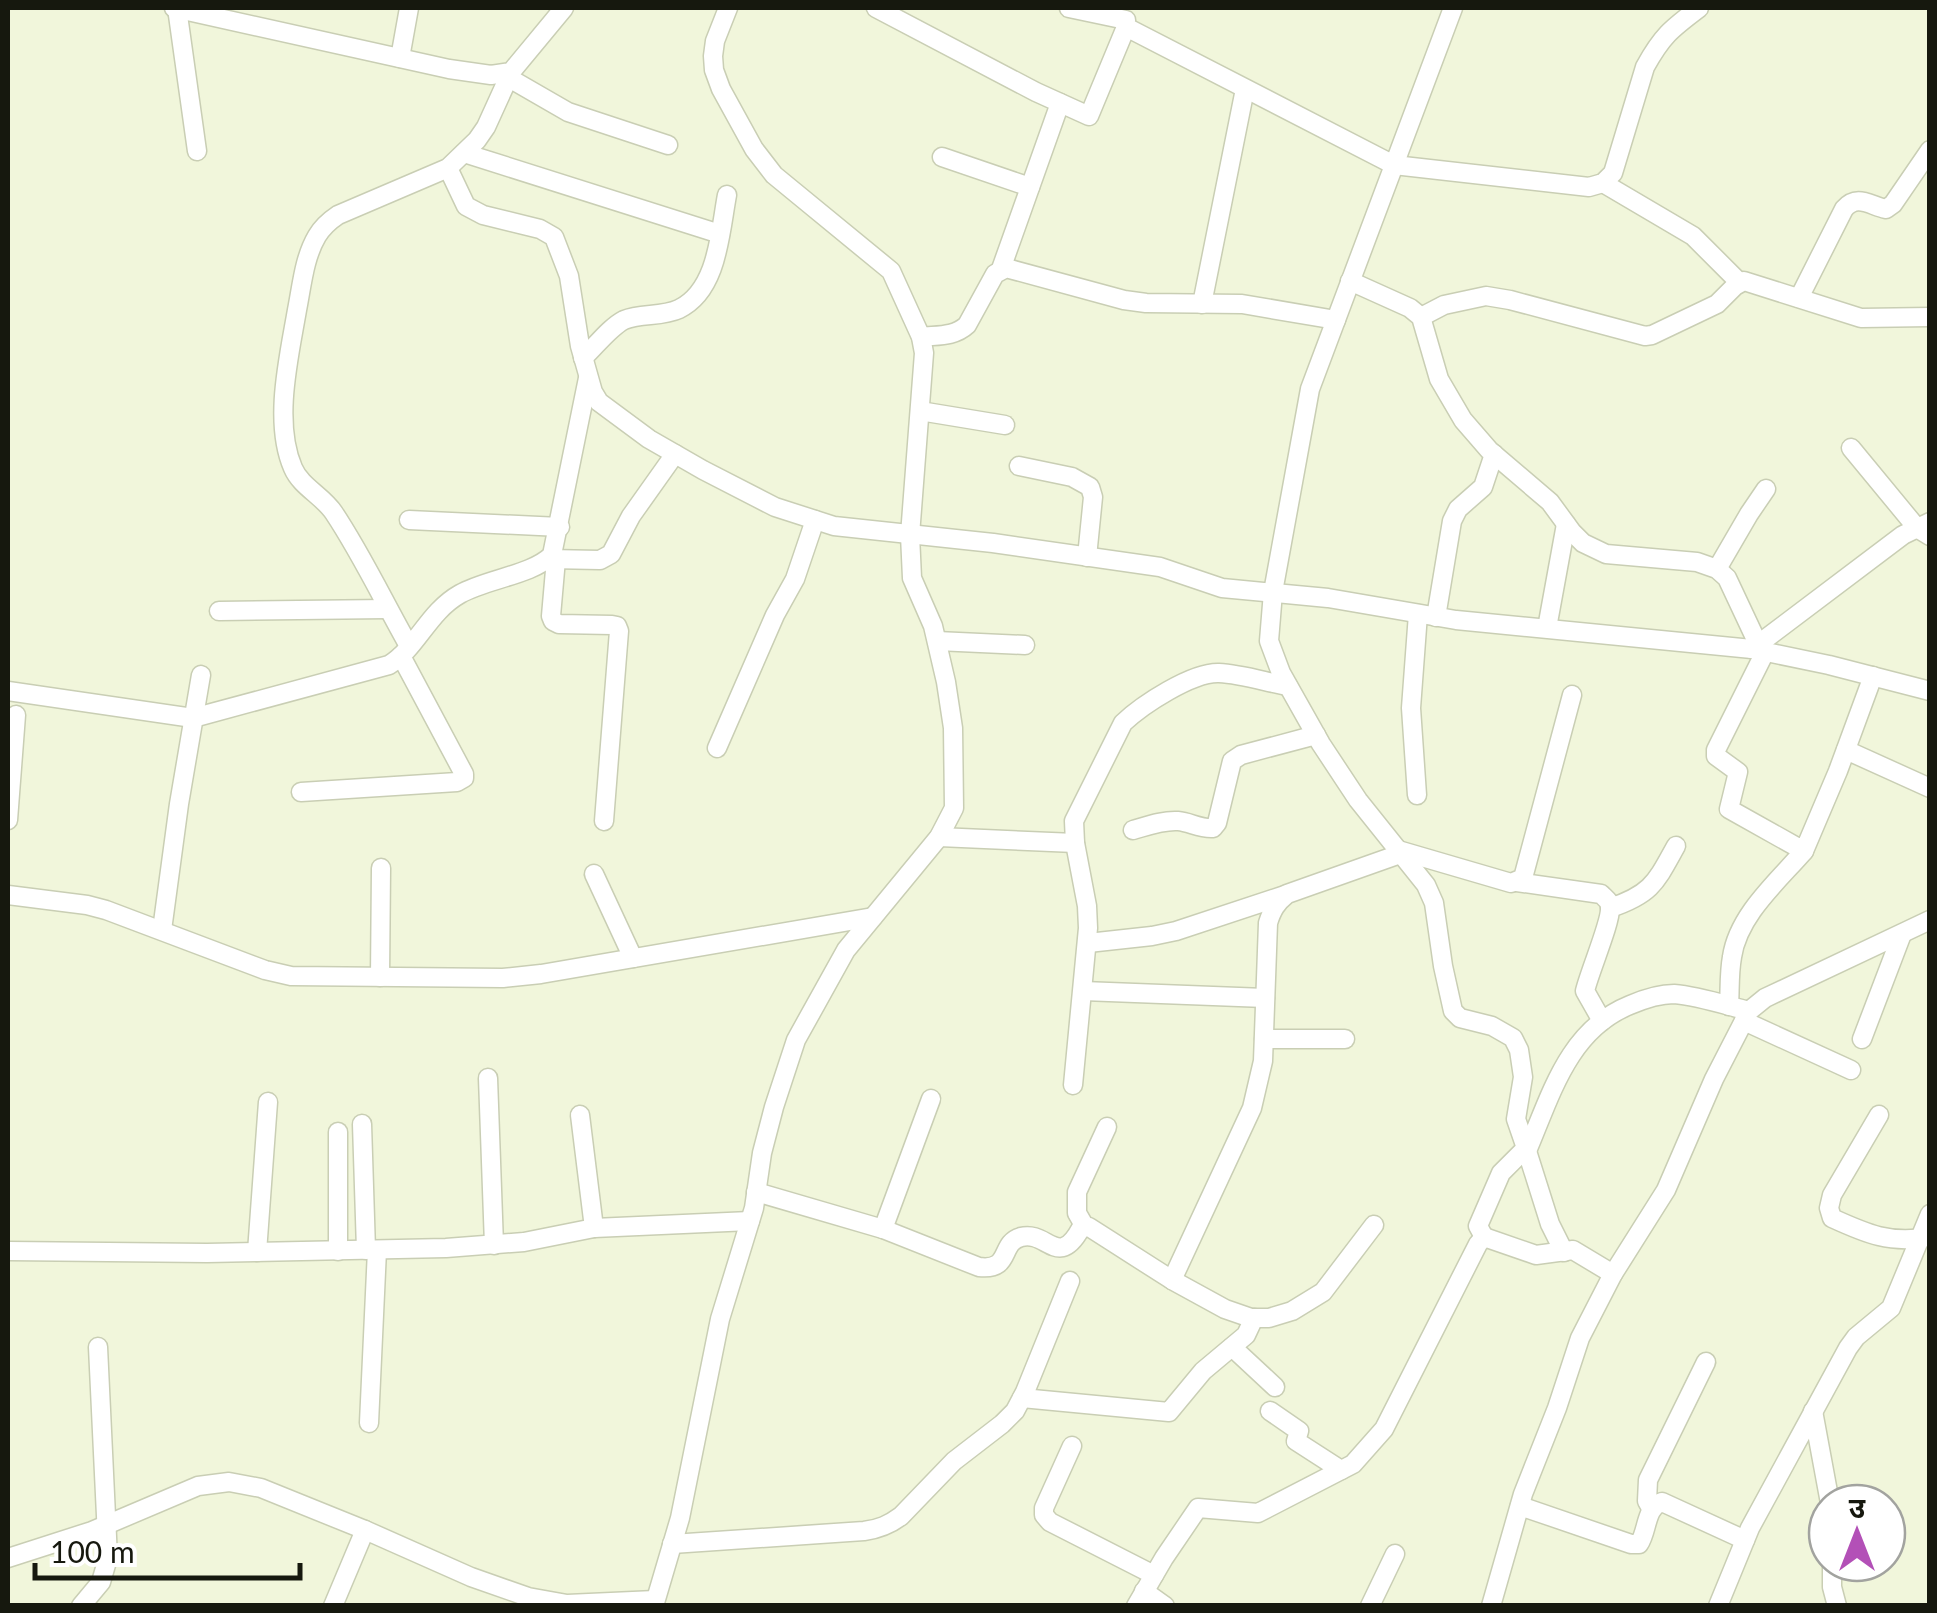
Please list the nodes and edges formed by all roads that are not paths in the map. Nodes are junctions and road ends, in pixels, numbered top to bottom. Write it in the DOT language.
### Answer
graph roads {
  1 [pos="175,8"];
  2 [pos="409,8"];
  3 [pos="564,8"];
  4 [pos="728,8"];
  5 [pos="876,8"];
  6 [pos="1069,8"];
  7 [pos="1453,8"];
  8 [pos="1699,8"];
  9 [pos="1126,18"];
  10 [pos="400,58"];
  11 [pos="510,75"];
  12 [pos="1245,89"];
  13 [pos="1060,103"];
  14 [pos="668,145"];
  15 [pos="1930,150"];
  16 [pos="196,151"];
  17 [pos="464,153"];
  18 [pos="942,157"];
  19 [pos="1394,166"];
  20 [pos="448,168"];
  21 [pos="1603,182"];
  22 [pos="1030,187"];
  23 [pos="728,196"];
  24 [pos="720,234"];
  25 [pos="1001,270"];
  26 [pos="1350,282"];
  27 [pos="1740,282"];
  28 [pos="1799,298"];
  29 [pos="1202,304"];
  30 [pos="1421,317"];
  31 [pos="1930,318"];
  32 [pos="1336,320"];
  33 [pos="921,336"];
  34 [pos="583,358"];
  35 [pos="588,377"];
  36 [pos="920,412"];
  37 [pos="1004,425"];
  38 [pos="1850,448"];
  39 [pos="674,454"];
  40 [pos="1494,454"];
  41 [pos="1019,466"];
  42 [pos="1766,488"];
  43 [pos="409,520"];
  44 [pos="815,520"];
  45 [pos="1566,524"];
  46 [pos="560,527"];
  47 [pos="1925,529"];
  48 [pos="910,535"];
  49 [pos="1088,557"];
  50 [pos="552,559"];
  51 [pos="1718,569"];
  52 [pos="1273,592"];
  53 [pos="388,608"];
  54 [pos="219,611"];
  55 [pos="1427,615"];
  56 [pos="1547,628"];
  57 [pos="936,642"];
  58 [pos="1025,645"];
  59 [pos="1758,648"];
  60 [pos="405,652"];
  61 [pos="200,675"];
  62 [pos="1873,676"];
  63 [pos="1288,686"];
  64 [pos="8,691"];
  65 [pos="1930,691"];
  66 [pos="1572,695"];
  67 [pos="16,714"];
  68 [pos="193,718"];
  69 [pos="1316,735"];
  70 [pos="717,748"];
  71 [pos="1846,750"];
  72 [pos="1930,788"];
  73 [pos="302,792"];
  74 [pos="1418,795"];
  75 [pos="8,820"];
  76 [pos="604,821"];
  77 [pos="1133,830"];
  78 [pos="939,837"];
  79 [pos="1076,843"];
  80 [pos="1676,846"];
  81 [pos="1804,851"];
  82 [pos="1399,852"];
  83 [pos="382,868"];
  84 [pos="594,874"];
  85 [pos="1516,882"];
  86 [pos="1287,894"];
  87 [pos="8,896"];
  88 [pos="1610,908"];
  89 [pos="873,917"];
  90 [pos="1930,920"];
  91 [pos="162,930"];
  92 [pos="1902,934"];
  93 [pos="1088,944"];
  94 [pos="633,958"];
  95 [pos="380,976"];
  96 [pos="1083,991"];
  97 [pos="1265,998"];
  98 [pos="1729,1006"];
  99 [pos="1747,1016"];
  100 [pos="1602,1021"];
  101 [pos="1264,1038"];
  102 [pos="1345,1039"];
  103 [pos="1862,1039"];
  104 [pos="1851,1070"];
  105 [pos="488,1078"];
  106 [pos="1073,1085"];
  107 [pos="930,1099"];
  108 [pos="268,1102"];
  109 [pos="580,1115"];
  110 [pos="1879,1115"];
  111 [pos="362,1124"];
  112 [pos="1107,1128"];
  113 [pos="338,1132"];
  114 [pos="1526,1150"];
  115 [pos="756,1192"];
  116 [pos="1930,1214"];
  117 [pos="750,1221"];
  118 [pos="1374,1224"];
  119 [pos="1084,1226"];
  120 [pos="594,1228"];
  121 [pos="883,1229"];
  122 [pos="1484,1238"];
  123 [pos="1924,1238"];
  124 [pos="494,1246"];
  125 [pos="372,1250"];
  126 [pos="8,1251"];
  127 [pos="338,1251"];
  128 [pos="257,1252"];
  129 [pos="1564,1252"];
  130 [pos="1613,1274"];
  131 [pos="1172,1280"];
  132 [pos="1070,1281"];
  133 [pos="1254,1318"];
  134 [pos="98,1347"];
  135 [pos="1232,1347"];
  136 [pos="1706,1362"];
  137 [pos="1275,1386"];
  138 [pos="1022,1398"];
  139 [pos="1270,1411"];
  140 [pos="1813,1412"];
  141 [pos="369,1423"];
  142 [pos="1072,1446"];
  143 [pos="1341,1470"];
  144 [pos="1826,1483"];
  145 [pos="1520,1506"];
  146 [pos="1651,1508"];
  147 [pos="108,1524"];
  148 [pos="365,1530"];
  149 [pos="1745,1540"];
  150 [pos="672,1544"];
  151 [pos="1395,1554"];
  152 [pos="8,1558"];
  153 [pos="1144,1591"];
  154 [pos="654,1603"];
  155 [pos="1376,1604"];
  156 [pos="81,1606"];
  157 [pos="332,1606"];
  158 [pos="1165,1606"];
  159 [pos="1491,1606"];
  160 [pos="1718,1606"];
  1 -- 10 [label="street"];
  1 -- 16 [label="street"];
  2 -- 10 [label="street"];
  3 -- 11 [label="street"];
  4 -- 33 [label="street"];
  5 -- 13 [label="street"];
  6 -- 9 [label="street"];
  7 -- 19 [label="street"];
  8 -- 21 [label="street"];
  9 -- 12 [label="street"];
  9 -- 13 [label="street"];
  10 -- 11 [label="street"];
  11 -- 14 [label="street"];
  11 -- 17 [label="street"];
  12 -- 19 [label="street"];
  12 -- 29 [label="street"];
  13 -- 22 [label="street"];
  15 -- 28 [label="street"];
  17 -- 20 [label="street"];
  17 -- 24 [label="street"];
  18 -- 22 [label="street"];
  19 -- 21 [label="street"];
  19 -- 26 [label="street"];
  20 -- 34 [label="street"];
  20 -- 53 [label="street"];
  21 -- 27 [label="street"];
  22 -- 25 [label="street"];
  23 -- 24 [label="street"];
  24 -- 34 [label="street"];
  25 -- 29 [label="street"];
  25 -- 33 [label="street"];
  26 -- 30 [label="street"];
  26 -- 32 [label="street"];
  27 -- 28 [label="street"];
  27 -- 30 [label="street"];
  28 -- 31 [label="street"];
  29 -- 32 [label="street"];
  30 -- 40 [label="street"];
  32 -- 52 [label="street"];
  33 -- 36 [label="street"];
  34 -- 35 [label="street"];
  35 -- 39 [label="street"];
  35 -- 46 [label="street"];
  36 -- 37 [label="street"];
  36 -- 48 [label="street"];
  38 -- 47 [label="street"];
  39 -- 44 [label="street"];
  39 -- 50 [label="street"];
  40 -- 45 [label="street"];
  40 -- 55 [label="street"];
  41 -- 49 [label="street"];
  42 -- 51 [label="street"];
  43 -- 46 [label="street"];
  44 -- 48 [label="street"];
  44 -- 70 [label="street"];
  45 -- 51 [label="street"];
  45 -- 56 [label="street"];
  46 -- 50 [label="street"];
  47 -- 59 [label="street"];
  48 -- 49 [label="street"];
  48 -- 57 [label="street"];
  49 -- 52 [label="street"];
  50 -- 60 [label="street"];
  50 -- 76 [label="street"];
  51 -- 59 [label="street"];
  52 -- 55 [label="street"];
  52 -- 63 [label="street"];
  53 -- 54 [label="street"];
  53 -- 60 [label="street"];
  55 -- 56 [label="street"];
  55 -- 74 [label="street"];
  56 -- 59 [label="street"];
  57 -- 58 [label="street"];
  57 -- 78 [label="street"];
  59 -- 62 [label="street"];
  59 -- 81 [label="street"];
  60 -- 68 [label="street"];
  60 -- 73 [label="street"];
  61 -- 68 [label="street"];
  62 -- 65 [label="street"];
  62 -- 71 [label="street"];
  63 -- 69 [label="street"];
  63 -- 79 [label="street"];
  64 -- 68 [label="street"];
  66 -- 85 [label="street"];
  67 -- 75 [label="street"];
  68 -- 91 [label="street"];
  69 -- 77 [label="street"];
  69 -- 82 [label="street"];
  71 -- 72 [label="street"];
  71 -- 81 [label="street"];
  78 -- 79 [label="street"];
  78 -- 89 [label="street"];
  79 -- 93 [label="street"];
  80 -- 88 [label="street"];
  81 -- 98 [label="street"];
  82 -- 85 [label="street"];
  82 -- 86 [label="street"];
  82 -- 114 [label="street"];
  83 -- 95 [label="street"];
  84 -- 94 [label="street"];
  85 -- 88 [label="street"];
  86 -- 93 [label="street"];
  86 -- 97 [label="street"];
  87 -- 91 [label="street"];
  88 -- 100 [label="street"];
  89 -- 94 [label="street"];
  89 -- 115 [label="street"];
  90 -- 92 [label="street"];
  91 -- 95 [label="street"];
  92 -- 99 [label="street"];
  92 -- 103 [label="street"];
  93 -- 96 [label="street"];
  94 -- 95 [label="street"];
  96 -- 97 [label="street"];
  96 -- 106 [label="street"];
  97 -- 101 [label="street"];
  98 -- 99 [label="street"];
  98 -- 100 [label="street"];
  99 -- 104 [label="street"];
  99 -- 130 [label="street"];
  100 -- 114 [label="street"];
  101 -- 102 [label="street"];
  101 -- 131 [label="street"];
  105 -- 124 [label="street"];
  107 -- 121 [label="street"];
  108 -- 128 [label="street"];
  109 -- 120 [label="street"];
  110 -- 123 [label="street"];
  111 -- 125 [label="street"];
  112 -- 119 [label="street"];
  113 -- 127 [label="street"];
  114 -- 122 [label="street"];
  114 -- 129 [label="street"];
  115 -- 117 [label="street"];
  115 -- 121 [label="street"];
  116 -- 123 [label="street"];
  117 -- 120 [label="street"];
  117 -- 150 [label="street"];
  118 -- 133 [label="street"];
  119 -- 121 [label="street"];
  119 -- 131 [label="street"];
  120 -- 124 [label="street"];
  122 -- 129 [label="street"];
  122 -- 143 [label="street"];
  123 -- 140 [label="street"];
  124 -- 125 [label="street"];
  125 -- 127 [label="street"];
  125 -- 141 [label="street"];
  126 -- 128 [label="street"];
  127 -- 128 [label="street"];
  129 -- 130 [label="street"];
  130 -- 145 [label="street"];
  131 -- 133 [label="street"];
  132 -- 138 [label="street"];
  133 -- 135 [label="street"];
  134 -- 147 [label="street"];
  135 -- 137 [label="street"];
  135 -- 138 [label="street"];
  136 -- 146 [label="street"];
  138 -- 150 [label="street"];
  139 -- 143 [label="street"];
  140 -- 144 [label="street"];
  140 -- 149 [label="street"];
  142 -- 153 [label="street"];
  143 -- 153 [label="street"];
  145 -- 146 [label="street"];
  145 -- 159 [label="street"];
  146 -- 149 [label="street"];
  147 -- 148 [label="street"];
  147 -- 152 [label="street"];
  147 -- 156 [label="street"];
  148 -- 154 [label="street"];
  148 -- 157 [label="street"];
  149 -- 160 [label="street"];
  150 -- 154 [label="street"];
  151 -- 155 [label="street"];
  153 -- 158 [label="street"];
}
